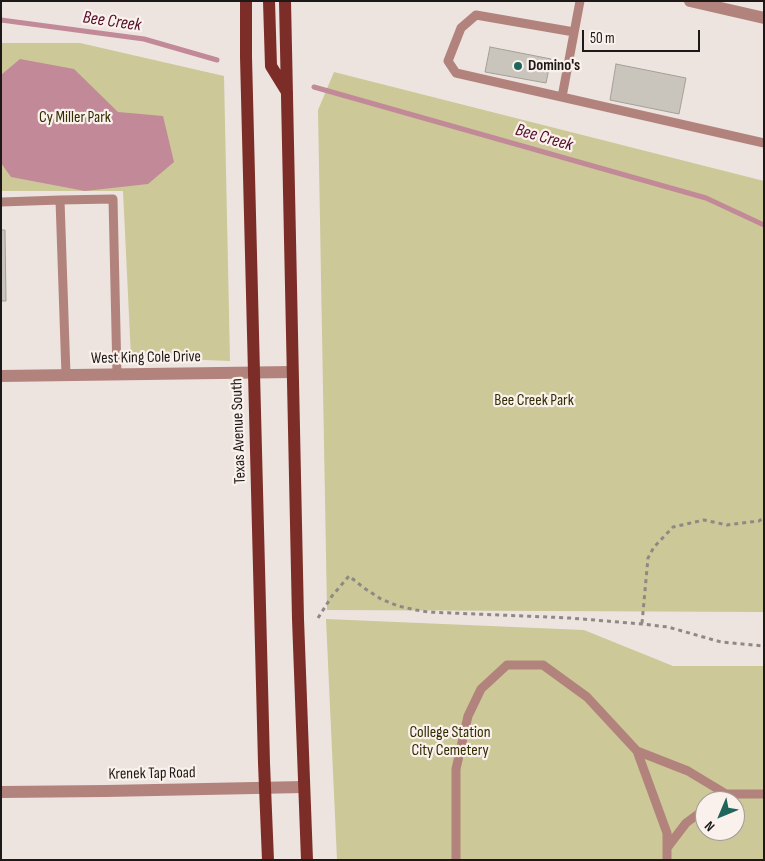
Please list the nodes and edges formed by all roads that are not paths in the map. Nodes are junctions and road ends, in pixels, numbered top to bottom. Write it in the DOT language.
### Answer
graph roads {
  1 [pos="246,1"];
  2 [pos="269,1"];
  3 [pos="285,1"];
  4 [pos="580,1"];
  5 [pos="690,1"];
  6 [pos="764,18"];
  7 [pos="574,32"];
  8 [pos="287,92"];
  9 [pos="562,97"];
  10 [pos="764,143"];
  11 [pos="60,200"];
  12 [pos="1,202"];
  13 [pos="254,372"];
  14 [pos="292,372"];
  15 [pos="66,375"];
  16 [pos="117,375"];
  17 [pos="1,376"];
  18 [pos="637,751"];
  19 [pos="304,787"];
  20 [pos="265,788"];
  21 [pos="721,791"];
  22 [pos="1,792"];
  23 [pos="745,794"];
  24 [pos="764,794"];
  25 [pos="695,816"];
  26 [pos="667,848"];
  27 [pos="268,860"];
  28 [pos="307,860"];
  29 [pos="456,860"];
  30 [pos="667,860"];
  1 -- 13 [label="main road, Texas Avenue South"];
  2 -- 8 [label="main road"];
  3 -- 8 [label="main road"];
  4 -- 7 [label="lane"];
  5 -- 6 [label="street"];
  7 -- 9 [label="lane"];
  7 -- 9 [label="lane"];
  8 -- 14 [label="main road"];
  9 -- 10 [label="lane"];
  11 -- 12 [label="lane"];
  11 -- 15 [label="lane"];
  11 -- 16 [label="lane"];
  13 -- 14 [label="street, West King Cole Drive"];
  13 -- 16 [label="street, West King Cole Drive"];
  13 -- 20 [label="main road, Texas Avenue South"];
  14 -- 19 [label="main road"];
  15 -- 16 [label="street, West King Cole Drive"];
  15 -- 17 [label="street, West King Cole Drive"];
  18 -- 21 [label="lane"];
  18 -- 26 [label="lane"];
  18 -- 29 [label="lane"];
  19 -- 20 [label="street, Krenek Tap Road"];
  19 -- 28 [label="main road"];
  20 -- 22 [label="street, Krenek Tap Road"];
  20 -- 27 [label="main road, Texas Avenue South"];
  23 -- 24 [label="lane"];
  25 -- 26 [label="lane"];
  26 -- 30 [label="lane"];
}
